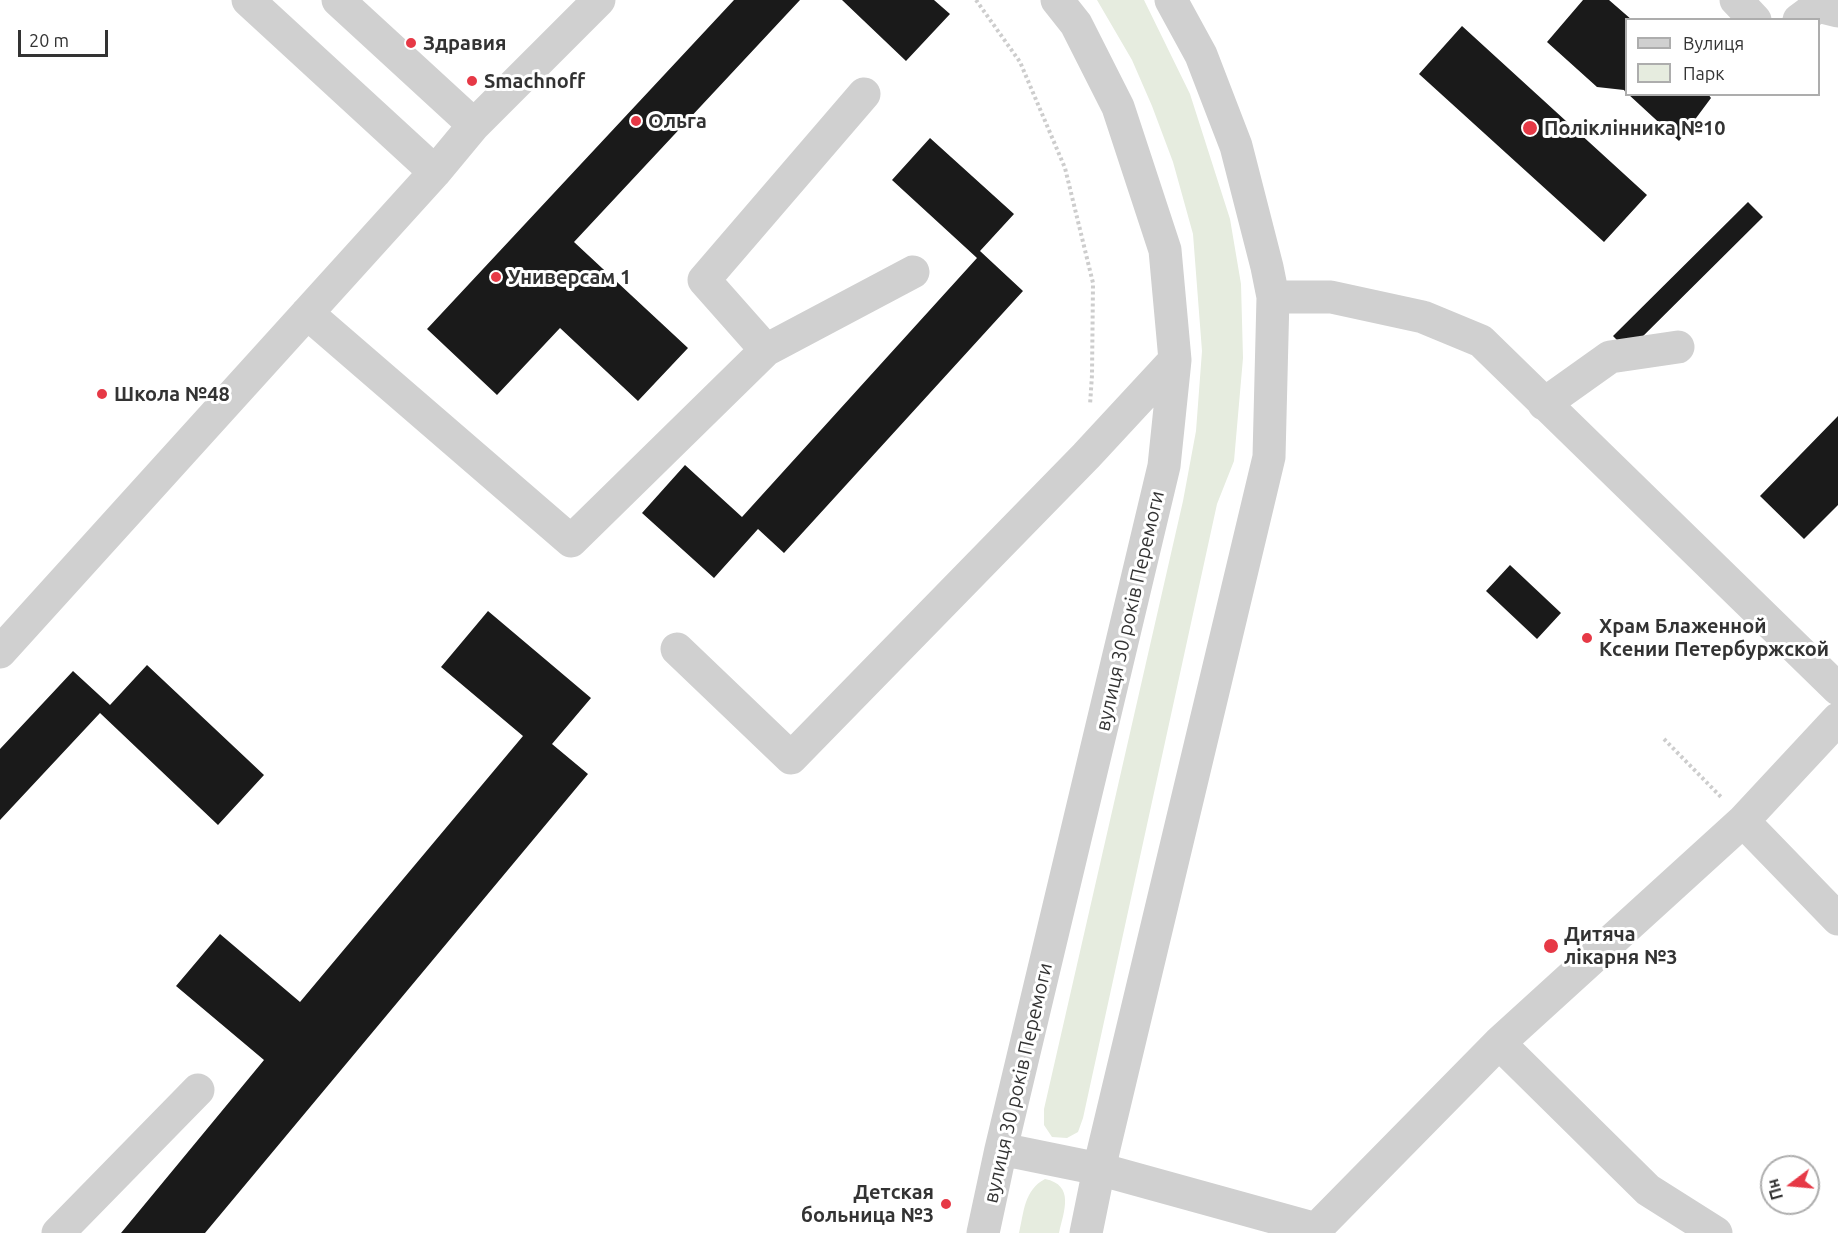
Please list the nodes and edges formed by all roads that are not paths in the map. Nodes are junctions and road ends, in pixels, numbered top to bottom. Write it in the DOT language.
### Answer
graph roads {
  1 [pos="248,0"];
  2 [pos="338,0"];
  3 [pos="599,0"];
  4 [pos="1057,0"];
  5 [pos="1171,0"];
  6 [pos="1736,0"];
  7 [pos="1838,11"];
  8 [pos="1753,18"];
  9 [pos="1802,18"];
  10 [pos="864,94"];
  11 [pos="474,125"];
  12 [pos="435,172"];
  13 [pos="912,272"];
  14 [pos="1272,297"];
  15 [pos="307,313"];
  16 [pos="1678,347"];
  17 [pos="766,350"];
  18 [pos="1175,360"];
  19 [pos="1544,404"];
  20 [pos="677,649"];
  21 [pos="0,652"];
  22 [pos="1838,689"];
  23 [pos="1838,719"];
  24 [pos="1743,821"];
  25 [pos="1838,919"];
  26 [pos="1499,1043"];
  27 [pos="198,1090"];
  28 [pos="1001,1149"];
  29 [pos="1099,1169"];
  30 [pos="1316,1231"];
  31 [pos="58,1233"];
  32 [pos="984,1233"];
  33 [pos="1086,1233"];
  34 [pos="1716,1233"];
  1 -- 12 [label="street"];
  2 -- 11 [label="street"];
  3 -- 11 [label="street"];
  4 -- 18 [label="street, вулиця 30 років Перемоги"];
  5 -- 14 [label="street"];
  6 -- 8 [label="street"];
  7 -- 9 [label="street"];
  10 -- 17 [label="street"];
  11 -- 12 [label="street"];
  12 -- 15 [label="street"];
  13 -- 17 [label="street"];
  14 -- 19 [label="street"];
  14 -- 29 [label="street"];
  15 -- 17 [label="street"];
  15 -- 21 [label="street"];
  16 -- 19 [label="street"];
  18 -- 20 [label="street"];
  18 -- 28 [label="street, вулиця 30 років Перемоги"];
  19 -- 22 [label="street"];
  23 -- 24 [label="street"];
  24 -- 25 [label="street"];
  24 -- 26 [label="street"];
  26 -- 30 [label="street"];
  26 -- 34 [label="street"];
  27 -- 31 [label="street"];
  28 -- 29 [label="street"];
  28 -- 32 [label="street, вулиця 30 років Перемоги"];
  29 -- 30 [label="street"];
  29 -- 33 [label="street"];
}
